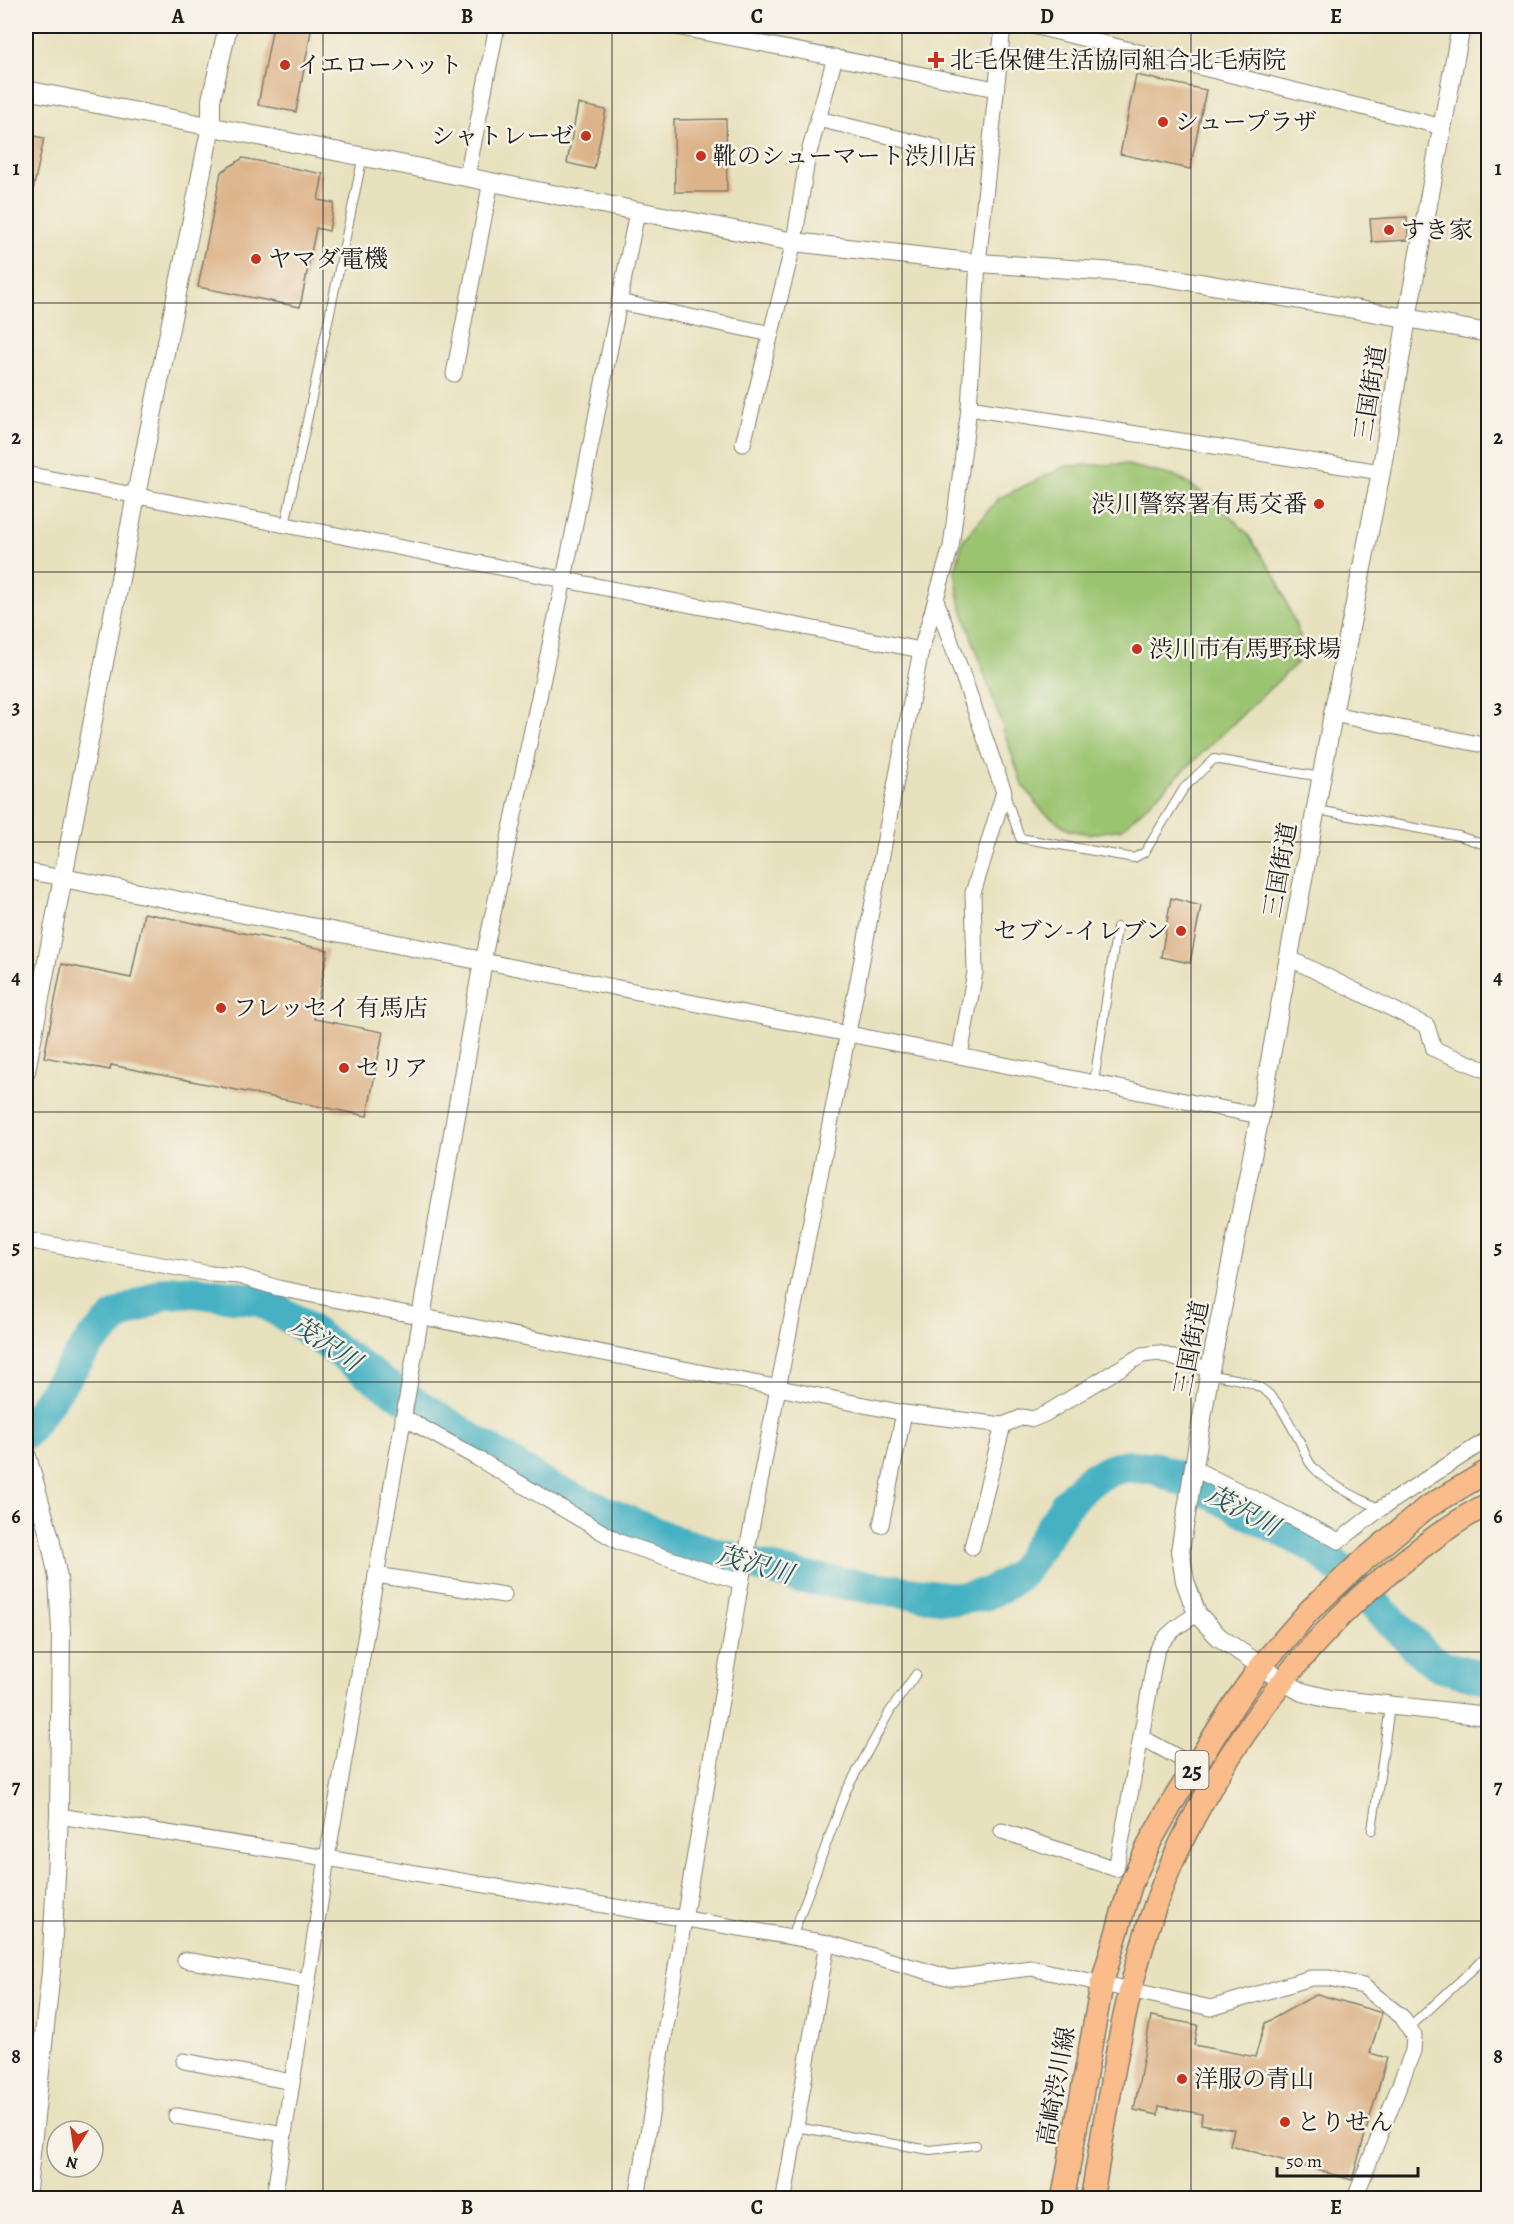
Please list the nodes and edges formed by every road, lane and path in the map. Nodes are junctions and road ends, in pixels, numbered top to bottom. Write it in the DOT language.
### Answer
graph roads {
  1 [pos="228,26"];
  2 [pos="497,26"];
  3 [pos="671,26"];
  4 [pos="1002,26"];
  5 [pos="1033,26"];
  6 [pos="1461,26"];
  7 [pos="835,57"];
  8 [pos="996,89"];
  9 [pos="26,90"];
  10 [pos="818,119"];
  11 [pos="211,126"];
  12 [pos="1443,127"];
  13 [pos="935,147"];
  14 [pos="363,156"];
  15 [pos="467,176"];
  16 [pos="491,181"];
  17 [pos="637,212"];
  18 [pos="794,242"];
  19 [pos="978,263"];
  20 [pos="619,302"];
  21 [pos="1407,318"];
  22 [pos="1488,333"];
  23 [pos="771,334"];
  24 [pos="454,374"];
  25 [pos="969,408"];
  26 [pos="743,444"];
  27 [pos="1382,472"];
  28 [pos="26,474"];
  29 [pos="136,495"];
  30 [pos="285,525"];
  31 [pos="564,579"];
  32 [pos="936,600"];
  33 [pos="921,650"];
  34 [pos="1333,714"];
  35 [pos="1488,746"];
  36 [pos="1321,777"];
  37 [pos="1005,792"];
  38 [pos="1316,809"];
  39 [pos="1488,846"];
  40 [pos="26,871"];
  41 [pos="63,878"];
  42 [pos="1117,927"];
  43 [pos="1289,958"];
  44 [pos="483,961"];
  45 [pos="848,1033"];
  46 [pos="960,1055"];
  47 [pos="26,1071"];
  48 [pos="1488,1071"];
  49 [pos="1094,1082"];
  50 [pos="1260,1116"];
  51 [pos="26,1240"];
  52 [pos="420,1317"];
  53 [pos="1210,1372"];
  54 [pos="778,1388"];
  55 [pos="904,1413"];
  56 [pos="403,1417"];
  57 [pos="1003,1425"];
  58 [pos="1488,1439"];
  59 [pos="26,1453"];
  60 [pos="1193,1468"];
  61 [pos="1488,1471"];
  62 [pos="1488,1504"];
  63 [pos="1380,1509"];
  64 [pos="881,1525"];
  65 [pos="972,1547"];
  66 [pos="376,1575"];
  67 [pos="742,1579"];
  68 [pos="504,1595"];
  69 [pos="1197,1614"];
  70 [pos="1261,1666"];
  71 [pos="916,1674"];
  72 [pos="1284,1682"];
  73 [pos="1390,1706"];
  74 [pos="1488,1716"];
  75 [pos="1141,1737"];
  76 [pos="1194,1766"];
  77 [pos="59,1816"];
  78 [pos="1372,1830"];
  79 [pos="1002,1831"];
  80 [pos="327,1858"];
  81 [pos="683,1919"];
  82 [pos="792,1937"];
  83 [pos="826,1943"];
  84 [pos="1488,1955"];
  85 [pos="185,1960"];
  86 [pos="308,1981"];
  87 [pos="1102,1983"];
  88 [pos="1130,1990"];
  89 [pos="1409,2028"];
  90 [pos="184,2061"];
  91 [pos="292,2082"];
  92 [pos="176,2116"];
  93 [pos="796,2127"];
  94 [pos="284,2134"];
  95 [pos="976,2145"];
  96 [pos="1356,2198"];
  97 [pos="26,2199"];
  98 [pos="274,2199"];
  99 [pos="637,2199"];
  100 [pos="784,2199"];
  101 [pos="1063,2199"];
  102 [pos="1092,2199"];
  1 -- 11 [label="street"];
  2 -- 15 [label="street"];
  3 -- 7 [label="street"];
  4 -- 8 [label="street"];
  5 -- 12 [label="street"];
  6 -- 12 [label="street, 三国街道"];
  7 -- 8 [label="street"];
  7 -- 10 [label="street"];
  8 -- 19 [label="street"];
  9 -- 11 [label="street"];
  10 -- 13 [label="street"];
  10 -- 18 [label="street"];
  11 -- 14 [label="street"];
  11 -- 29 [label="street"];
  12 -- 21 [label="street, 三国街道"];
  14 -- 15 [label="street"];
  14 -- 30 [label="lane"];
  15 -- 16 [label="street"];
  16 -- 17 [label="street"];
  16 -- 24 [label="street"];
  17 -- 18 [label="street"];
  17 -- 20 [label="street"];
  18 -- 19 [label="street"];
  18 -- 23 [label="street"];
  19 -- 21 [label="street"];
  19 -- 25 [label="street"];
  20 -- 23 [label="street"];
  20 -- 31 [label="street"];
  21 -- 22 [label="street"];
  21 -- 27 [label="street, 三国街道"];
  23 -- 26 [label="street"];
  25 -- 27 [label="street"];
  25 -- 32 [label="street"];
  27 -- 34 [label="street, 三国街道"];
  28 -- 29 [label="street"];
  29 -- 30 [label="street"];
  29 -- 41 [label="street"];
  30 -- 31 [label="street"];
  31 -- 33 [label="street"];
  31 -- 44 [label="street"];
  32 -- 33 [label="street"];
  32 -- 37 [label="street"];
  33 -- 45 [label="street"];
  34 -- 35 [label="street"];
  34 -- 36 [label="street, 三国街道"];
  36 -- 37 [label="lane"];
  36 -- 38 [label="street, 三国街道"];
  37 -- 46 [label="street"];
  38 -- 39 [label="lane"];
  38 -- 43 [label="street, 三国街道"];
  40 -- 41 [label="street"];
  41 -- 44 [label="street"];
  41 -- 47 [label="street"];
  42 -- 49 [label="lane"];
  43 -- 48 [label="street"];
  43 -- 50 [label="street, 三国街道"];
  44 -- 45 [label="street"];
  44 -- 52 [label="street"];
  45 -- 46 [label="street"];
  45 -- 54 [label="street"];
  46 -- 49 [label="street"];
  49 -- 50 [label="street"];
  50 -- 53 [label="street, 三国街道"];
  51 -- 52 [label="street"];
  52 -- 54 [label="street"];
  52 -- 56 [label="street"];
  53 -- 57 [label="street"];
  53 -- 60 [label="street, 三国街道"];
  53 -- 63 [label="lane"];
  54 -- 55 [label="street"];
  54 -- 67 [label="street"];
  55 -- 57 [label="street"];
  55 -- 64 [label="street"];
  56 -- 66 [label="street"];
  56 -- 67 [label="street"];
  57 -- 65 [label="street"];
  58 -- 63 [label="street"];
  59 -- 77 [label="street"];
  60 -- 63 [label="street"];
  60 -- 69 [label="street, 三国街道"];
  61 -- 70 [label="main road, 25"];
  62 -- 72 [label="main road, 25"];
  66 -- 68 [label="street"];
  66 -- 80 [label="street"];
  67 -- 81 [label="street"];
  69 -- 70 [label="street, 三国街道"];
  69 -- 75 [label="street"];
  70 -- 72 [label="street, 三国街道"];
  70 -- 76 [label="main road, 25"];
  71 -- 82 [label="lane"];
  72 -- 73 [label="street, 三国街道"];
  72 -- 88 [label="main road, 25"];
  73 -- 74 [label="street, 三国街道"];
  73 -- 78 [label="lane"];
  75 -- 76 [label="street"];
  75 -- 79 [label="street"];
  76 -- 87 [label="main road, 25"];
  77 -- 80 [label="street"];
  77 -- 97 [label="street"];
  80 -- 81 [label="street"];
  80 -- 86 [label="street"];
  81 -- 82 [label="street"];
  81 -- 99 [label="street"];
  82 -- 83 [label="street"];
  83 -- 87 [label="street"];
  83 -- 93 [label="street"];
  84 -- 89 [label="lane"];
  85 -- 86 [label="street"];
  86 -- 91 [label="street"];
  87 -- 88 [label="street"];
  87 -- 101 [label="main road, 高崎渋川線 / 25"];
  88 -- 89 [label="street"];
  88 -- 102 [label="main road, 25"];
  89 -- 96 [label="street"];
  90 -- 91 [label="street"];
  91 -- 94 [label="street"];
  92 -- 94 [label="street"];
  93 -- 95 [label="lane"];
  93 -- 100 [label="street"];
  94 -- 98 [label="street"];
}
